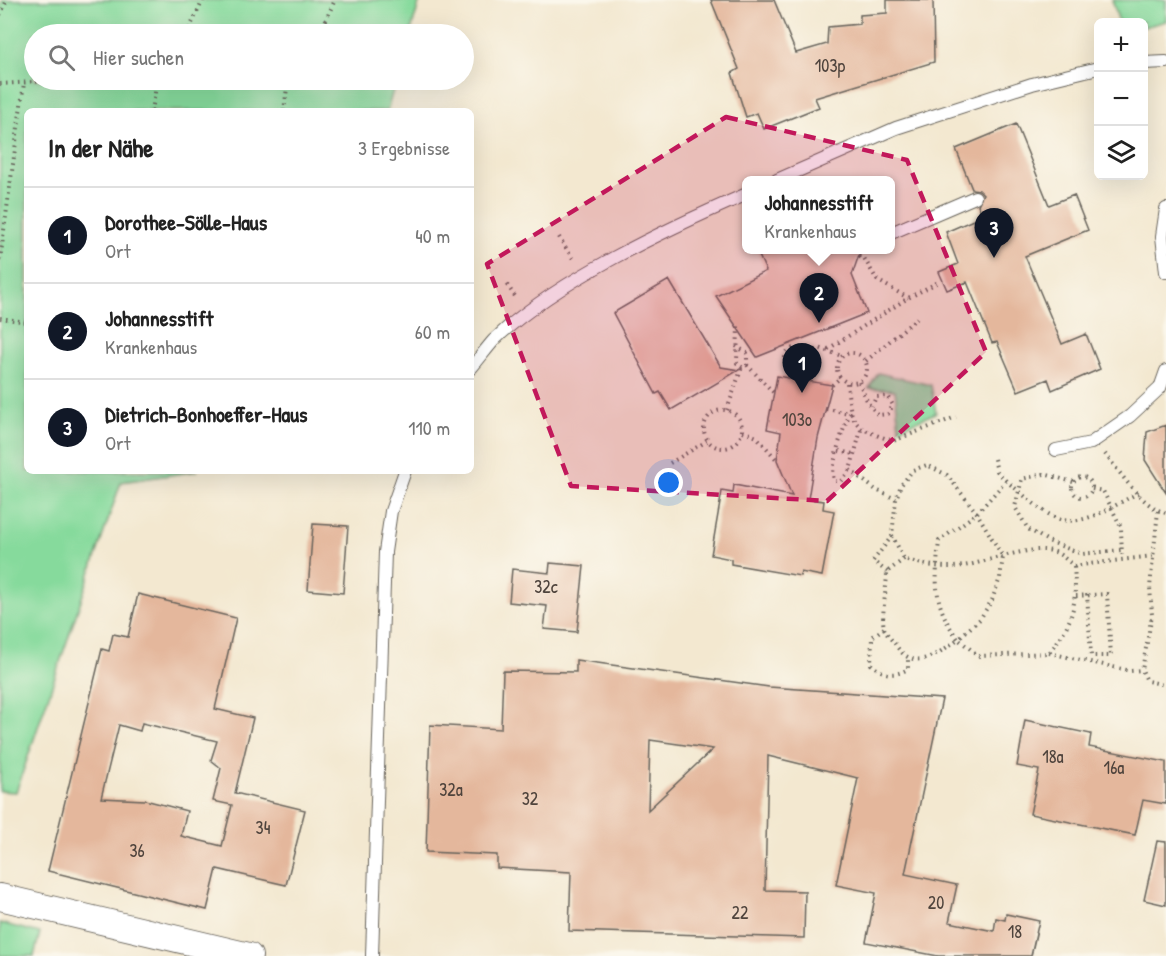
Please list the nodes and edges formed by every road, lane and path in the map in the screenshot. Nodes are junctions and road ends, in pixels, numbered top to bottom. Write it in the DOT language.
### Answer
graph roads {
  1 [pos="7,0"];
  2 [pos="203,0"];
  3 [pos="335,0"];
  4 [pos="0,15"];
  5 [pos="192,24"];
  6 [pos="324,24"];
  7 [pos="1166,62"];
  8 [pos="1148,63"];
  9 [pos="1094,69"];
  10 [pos="24,83"];
  11 [pos="0,84"];
  12 [pos="155,90"];
  13 [pos="287,90"];
  14 [pos="152,108"];
  15 [pos="284,108"];
  16 [pos="786,176"];
  17 [pos="742,196"];
  18 [pos="975,197"];
  19 [pos="1166,209"];
  20 [pos="895,231"];
  21 [pos="559,237"];
  22 [pos="859,257"];
  23 [pos="0,260"];
  24 [pos="1166,272"];
  25 [pos="585,276"];
  26 [pos="940,281"];
  27 [pos="908,298"];
  28 [pos="0,318"];
  29 [pos="916,318"];
  30 [pos="24,322"];
  31 [pos="738,325"];
  32 [pos="736,346"];
  33 [pos="828,349"];
  34 [pos="805,356"];
  35 [pos="842,356"];
  36 [pos="866,361"];
  37 [pos="474,364"];
  38 [pos="745,366"];
  39 [pos="1166,371"];
  40 [pos="840,378"];
  41 [pos="859,382"];
  42 [pos="847,383"];
  43 [pos="832,385"];
  44 [pos="774,393"];
  45 [pos="872,406"];
  46 [pos="826,409"];
  47 [pos="727,410"];
  48 [pos="850,413"];
  49 [pos="956,417"];
  50 [pos="861,430"];
  51 [pos="743,431"];
  52 [pos="708,441"];
  53 [pos="1091,443"];
  54 [pos="1056,450"];
  55 [pos="839,451"];
  56 [pos="854,454"];
  57 [pos="994,459"];
  58 [pos="777,460"];
  59 [pos="670,464"];
  60 [pos="850,470"];
  61 [pos="404,474"];
  62 [pos="1005,481"];
  63 [pos="1073,482"];
  64 [pos="1092,489"];
  65 [pos="1019,490"];
  66 [pos="1138,493"];
  67 [pos="897,499"];
  68 [pos="1112,507"];
  69 [pos="1158,512"];
  70 [pos="977,513"];
  71 [pos="1166,513"];
  72 [pos="892,535"];
  73 [pos="1121,550"];
  74 [pos="1153,556"];
  75 [pos="1003,557"];
  76 [pos="904,559"];
  77 [pos="1122,559"];
  78 [pos="1074,566"];
  79 [pos="937,567"];
  80 [pos="888,572"];
  81 [pos="1087,594"];
  82 [pos="1076,596"];
  83 [pos="884,628"];
  84 [pos="958,639"];
  85 [pos="1049,653"];
  86 [pos="1100,656"];
  87 [pos="908,659"];
  88 [pos="1100,663"];
  89 [pos="1142,670"];
  90 [pos="1166,685"];
  91 [pos="0,897"];
  92 [pos="249,956"];
  93 [pos="372,956"];
  1 -- 4 [label="path"];
  2 -- 5 [label="path"];
  3 -- 6 [label="path"];
  7 -- 8 [label="lane"];
  9 -- 16 [label="lane"];
  10 -- 11 [label="path"];
  10 -- 23 [label="path"];
  12 -- 14 [label="path"];
  13 -- 15 [label="path"];
  17 -- 25 [label="lane"];
  18 -- 20 [label="lane"];
  19 -- 24 [label="lane"];
  21 -- 25 [label="path"];
  22 -- 27 [label="path"];
  25 -- 37 [label="lane"];
  26 -- 27 [label="path"];
  27 -- 33 [label="path"];
  28 -- 30 [label="path"];
  29 -- 36 [label="path"];
  31 -- 32 [label="path"];
  32 -- 38 [label="path"];
  32 -- 38 [label="path"];
  33 -- 34 [label="path"];
  33 -- 35 [label="path"];
  34 -- 34 [label="path"];
  35 -- 36 [label="path"];
  35 -- 40 [label="path"];
  36 -- 41 [label="path"];
  38 -- 44 [label="path"];
  38 -- 47 [label="path"];
  39 -- 53 [label="lane"];
  40 -- 42 [label="path"];
  40 -- 43 [label="path"];
  41 -- 42 [label="path"];
  41 -- 45 [label="path"];
  42 -- 48 [label="path"];
  45 -- 45 [label="path"];
  46 -- 48 [label="path"];
  47 -- 51 [label="path"];
  47 -- 52 [label="path"];
  48 -- 50 [label="path"];
  48 -- 55 [label="path"];
  49 -- 50 [label="path"];
  50 -- 56 [label="path"];
  51 -- 52 [label="path"];
  51 -- 58 [label="path"];
  52 -- 59 [label="path"];
  53 -- 54 [label="lane"];
  53 -- 66 [label="path"];
  55 -- 56 [label="path"];
  55 -- 60 [label="path"];
  56 -- 60 [label="path"];
  57 -- 62 [label="path"];
  60 -- 67 [label="path"];
  61 -- 93 [label="lane"];
  62 -- 65 [label="path"];
  62 -- 70 [label="path"];
  63 -- 64 [label="path"];
  63 -- 64 [label="path"];
  63 -- 65 [label="path"];
  64 -- 68 [label="path"];
  65 -- 68 [label="path"];
  65 -- 73 [label="path"];
  66 -- 68 [label="path"];
  66 -- 69 [label="path"];
  67 -- 70 [label="path"];
  67 -- 72 [label="path"];
  68 -- 73 [label="path"];
  69 -- 71 [label="path"];
  69 -- 74 [label="path"];
  70 -- 75 [label="path"];
  70 -- 79 [label="path"];
  72 -- 76 [label="path"];
  72 -- 80 [label="path"];
  73 -- 77 [label="path"];
  74 -- 77 [label="path"];
  74 -- 89 [label="path"];
  75 -- 78 [label="path"];
  75 -- 79 [label="path"];
  75 -- 84 [label="path"];
  76 -- 79 [label="path"];
  76 -- 80 [label="path"];
  77 -- 78 [label="path"];
  78 -- 82 [label="path"];
  79 -- 84 [label="path"];
  80 -- 83 [label="path"];
  81 -- 82 [label="path"];
  81 -- 86 [label="path"];
  81 -- 86 [label="path"];
  82 -- 85 [label="path"];
  83 -- 87 [label="path"];
  83 -- 87 [label="path"];
  84 -- 85 [label="path"];
  84 -- 87 [label="path"];
  85 -- 88 [label="path"];
  86 -- 88 [label="path"];
  88 -- 89 [label="path"];
  89 -- 90 [label="path"];
  91 -- 92 [label="street"];
}
